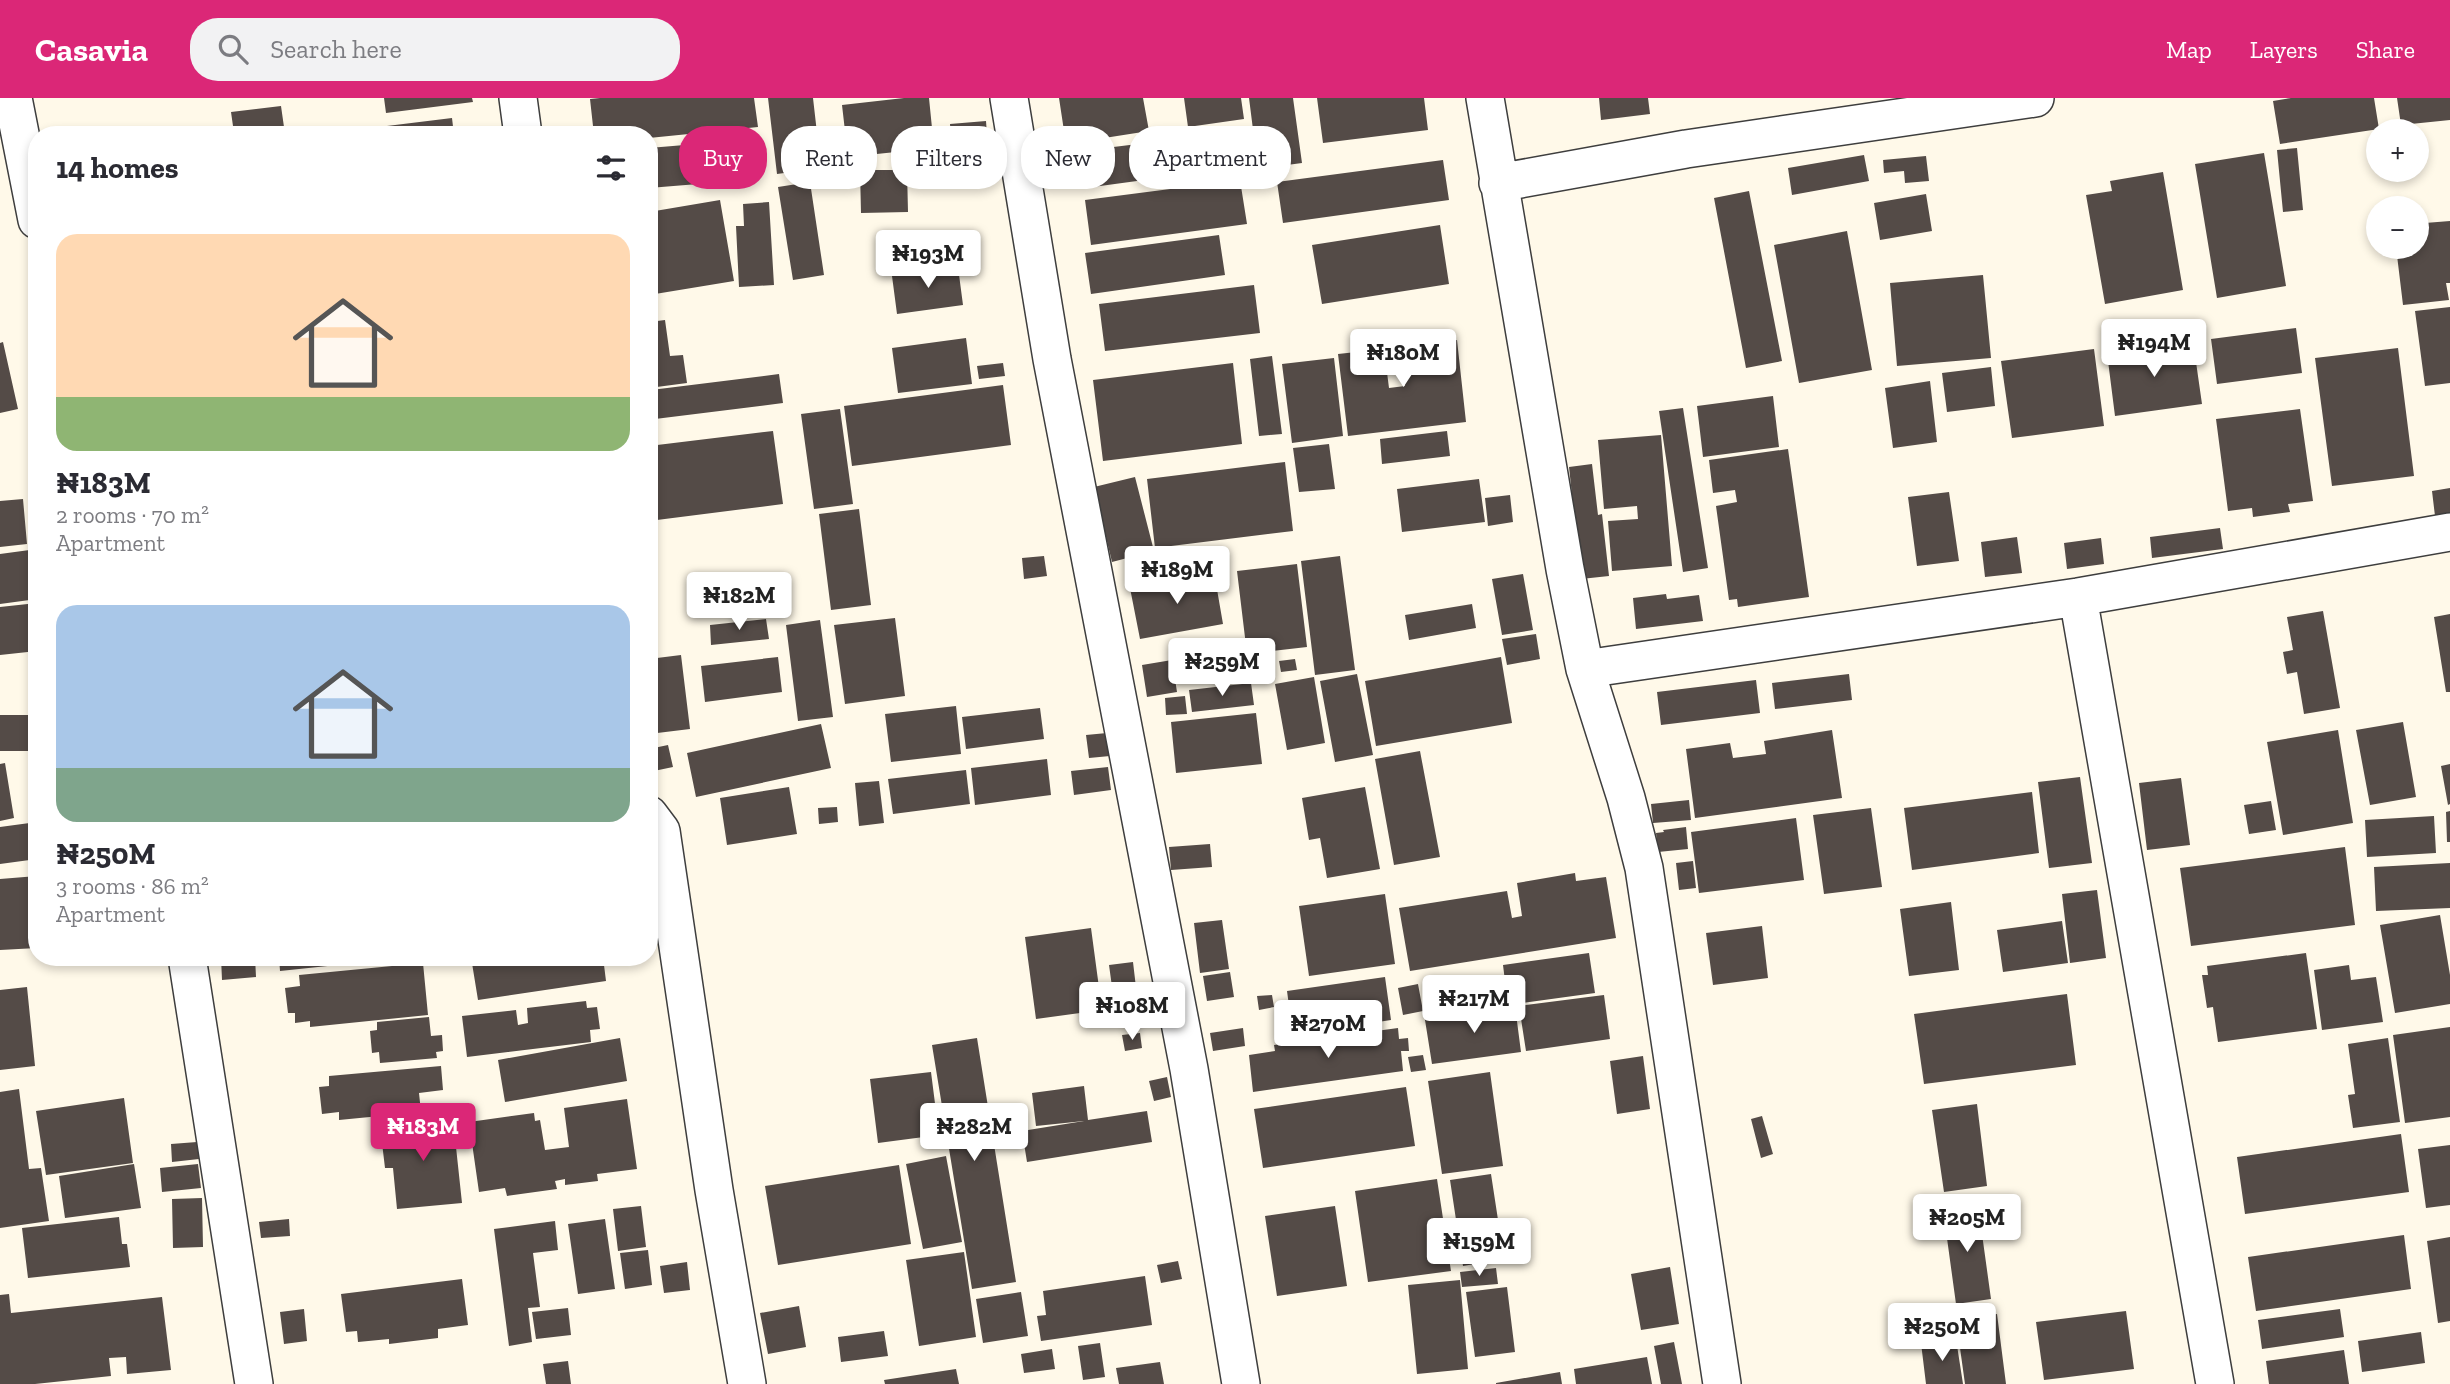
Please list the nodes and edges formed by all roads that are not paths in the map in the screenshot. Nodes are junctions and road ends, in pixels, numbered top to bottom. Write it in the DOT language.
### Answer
graph roads {
  1 [pos="13,98"];
  2 [pos="518,98"];
  3 [pos="1009,98"];
  4 [pos="1485,98"];
  5 [pos="2035,98"];
  6 [pos="522,126"];
  7 [pos="28,174"];
  8 [pos="1498,183"];
  9 [pos="2450,532"];
  10 [pos="2078,597"];
  11 [pos="1585,668"];
  12 [pos="658,827"];
  13 [pos="188,966"];
  14 [pos="254,1384"];
  15 [pos="747,1384"];
  16 [pos="1241,1384"];
  17 [pos="1722,1384"];
  18 [pos="2215,1384"];
  1 -- 7 [label="street"];
  2 -- 6 [label="street"];
  3 -- 16 [label="street"];
  4 -- 8 [label="street"];
  5 -- 8 [label="street"];
  8 -- 11 [label="street"];
  9 -- 10 [label="street"];
  10 -- 11 [label="street"];
  10 -- 18 [label="street"];
  11 -- 17 [label="street"];
  12 -- 15 [label="street"];
  13 -- 14 [label="street"];
}
